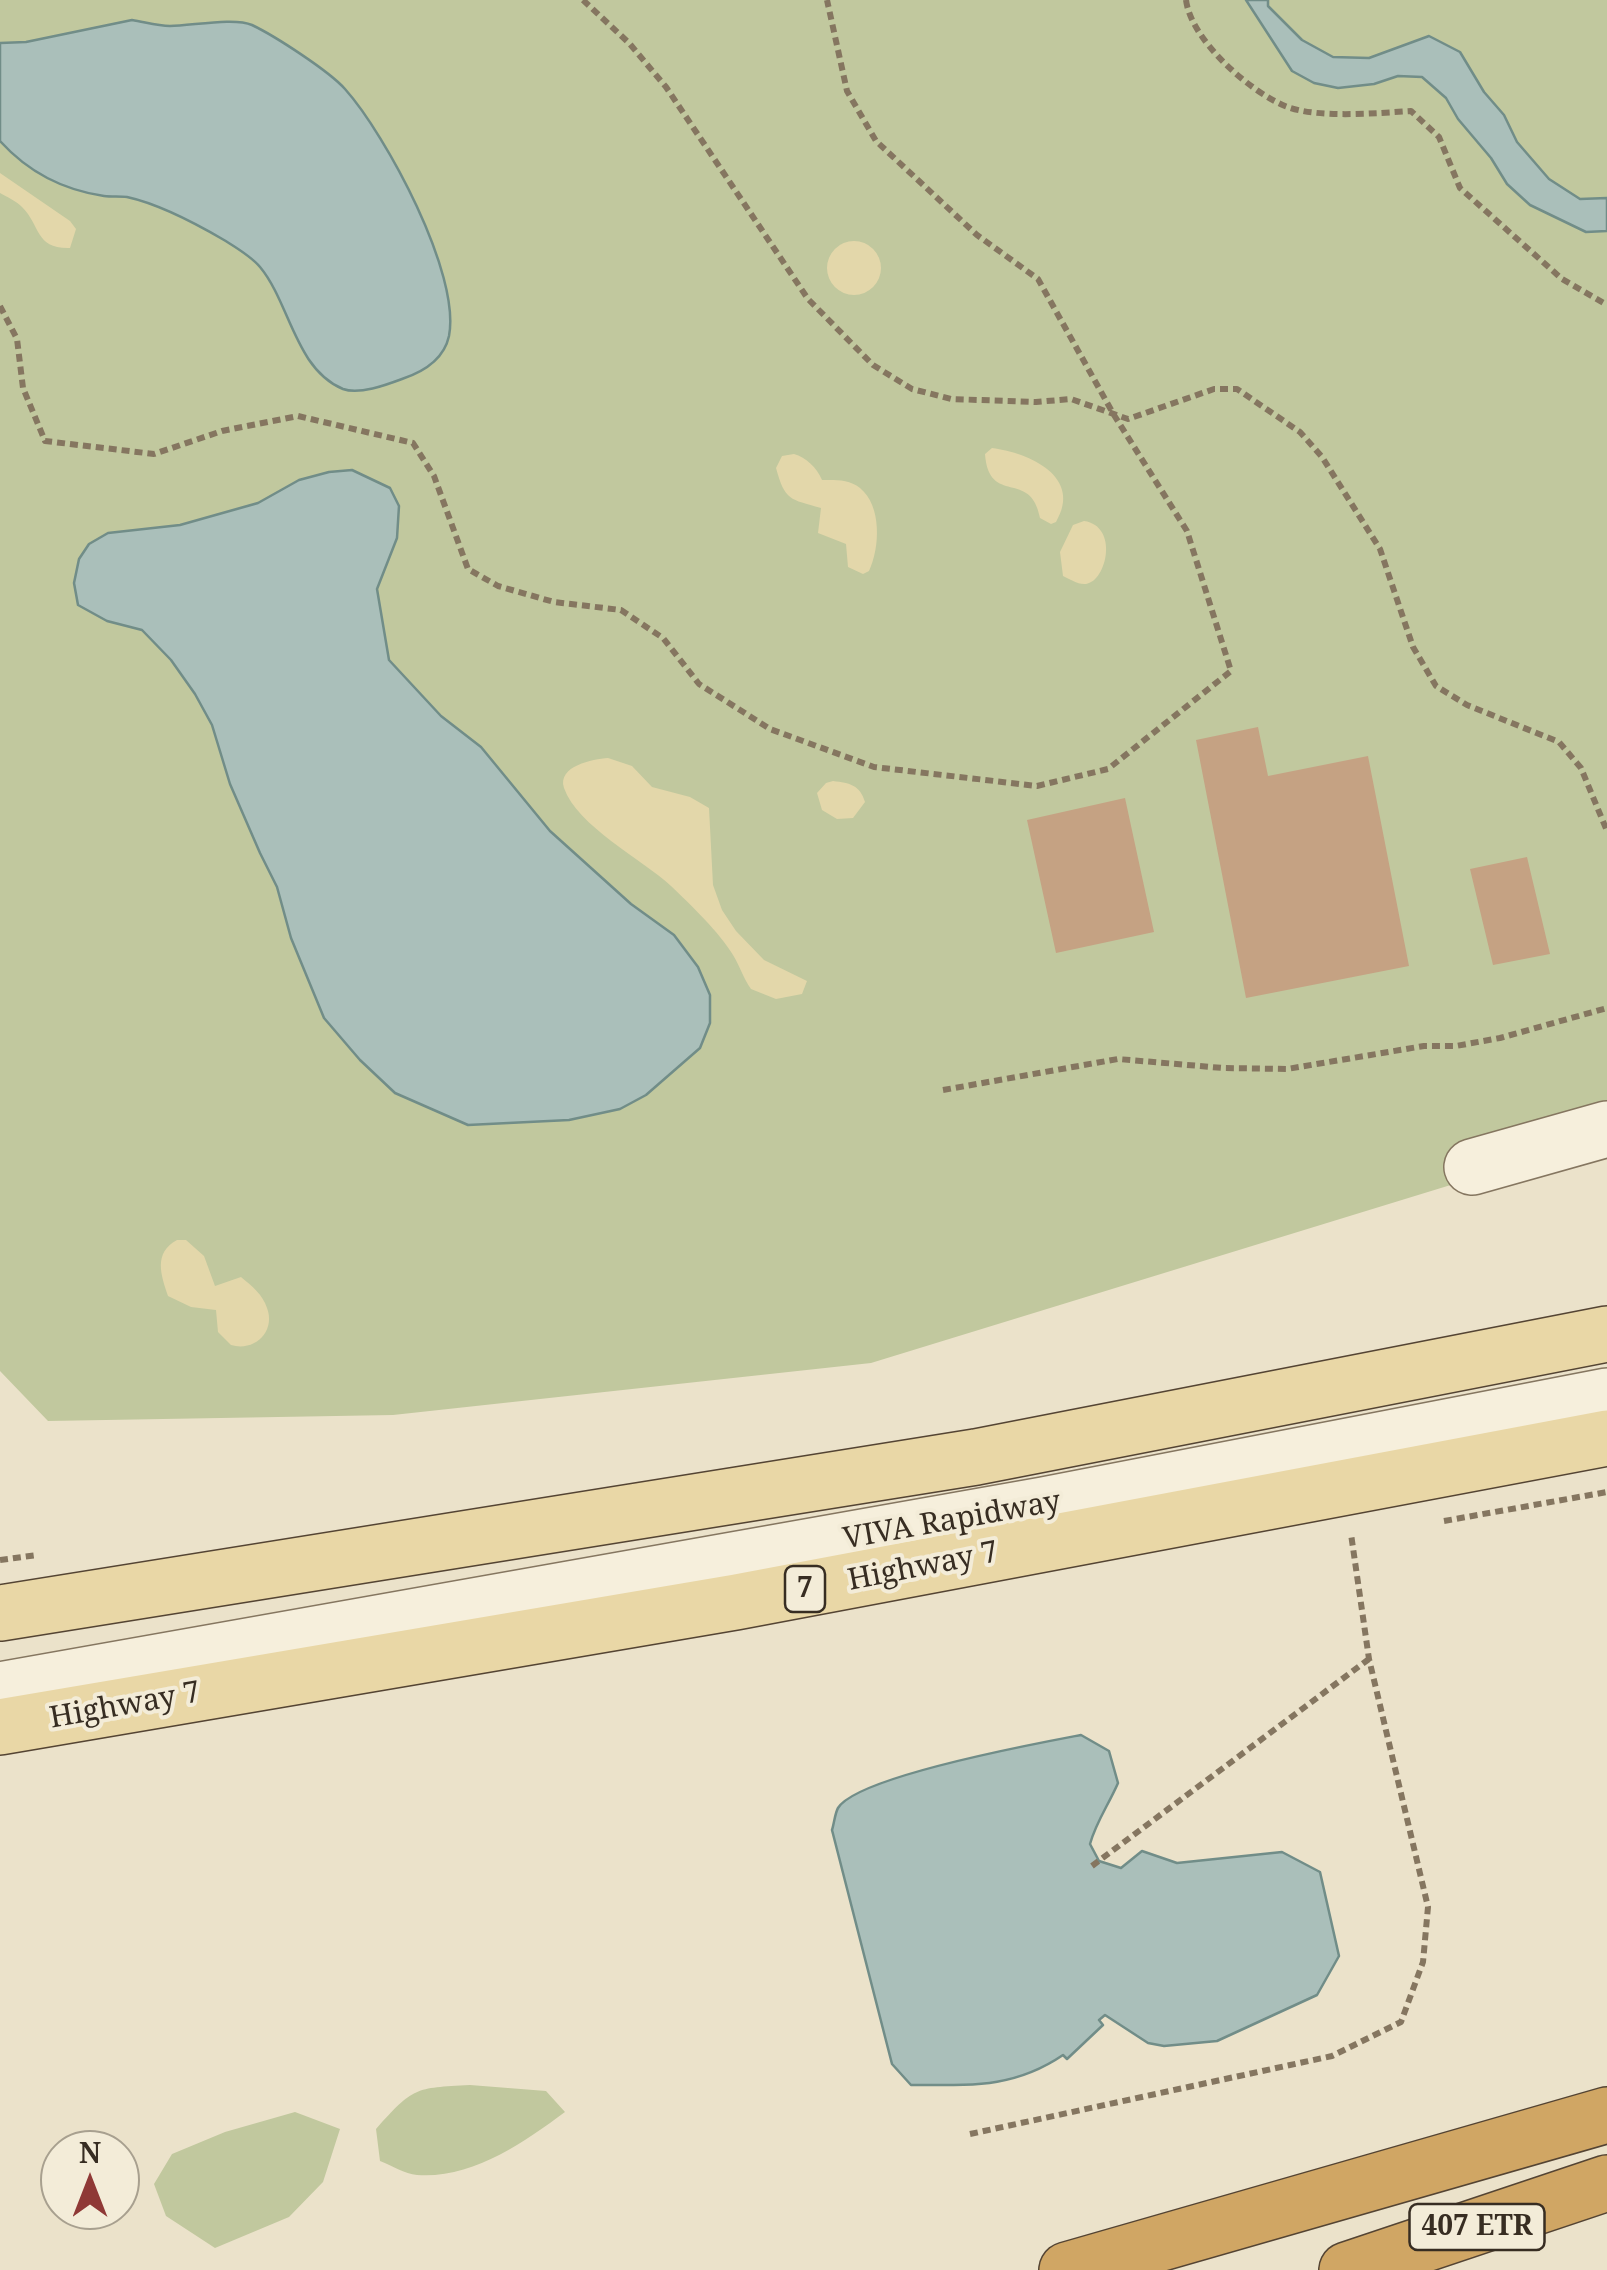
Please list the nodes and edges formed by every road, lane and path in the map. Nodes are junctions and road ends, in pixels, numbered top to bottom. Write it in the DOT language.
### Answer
graph roads {
  1 [pos="583,0"];
  2 [pos="827,0"];
  3 [pos="1186,0"];
  4 [pos="1607,305"];
  5 [pos="0,306"];
  6 [pos="1114,415"];
  7 [pos="1607,830"];
  8 [pos="1607,1008"];
  9 [pos="943,1090"];
  10 [pos="1607,1129"];
  11 [pos="1472,1168"];
  12 [pos="1607,1334"];
  13 [pos="1607,1396"];
  14 [pos="1607,1438"];
  15 [pos="1352,1537"];
  16 [pos="0,1613"];
  17 [pos="1369,1659"];
  18 [pos="0,1690"];
  19 [pos="0,1727"];
  20 [pos="1092,1866"];
  21 [pos="1607,2114"];
  22 [pos="970,2134"];
  23 [pos="1607,2183"];
  24 [pos="1067,2270"];
  25 [pos="1346,2270"];
  1 -- 6 [label="path"];
  2 -- 6 [label="path"];
  3 -- 4 [label="path"];
  5 -- 6 [label="path"];
  6 -- 7 [label="path"];
  8 -- 9 [label="path"];
  10 -- 11 [label="street"];
  12 -- 16 [label="main road"];
  13 -- 18 [label="street, VIVA Rapidway"];
  14 -- 19 [label="main road, Highway 7 / 7"];
  15 -- 17 [label="path"];
  17 -- 20 [label="path"];
  17 -- 22 [label="path"];
  21 -- 24 [label="highway"];
  23 -- 25 [label="highway, 407 ETR"];
}
